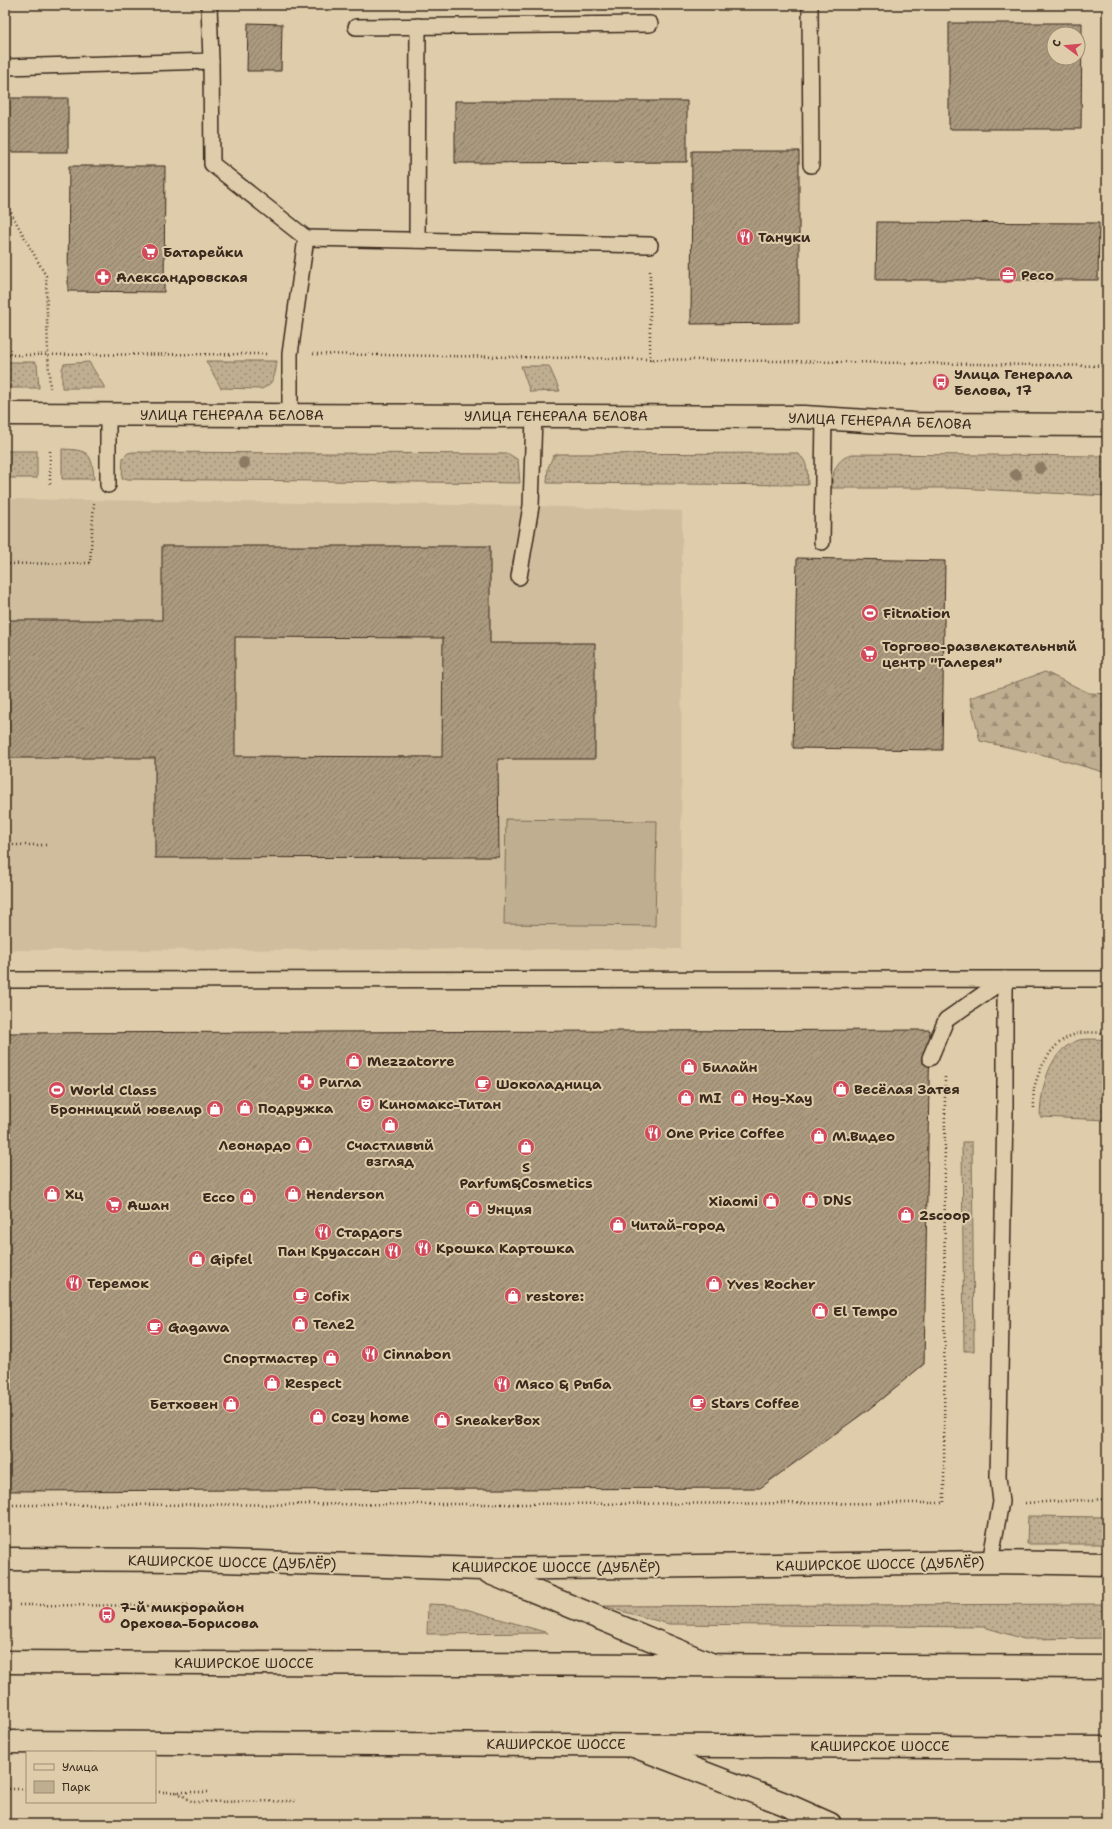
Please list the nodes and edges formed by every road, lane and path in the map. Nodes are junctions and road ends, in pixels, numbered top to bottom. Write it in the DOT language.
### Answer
graph roads {
  1 [pos="209,5"];
  2 [pos="810,5"];
  3 [pos="650,24"];
  4 [pos="418,26"];
  5 [pos="356,27"];
  6 [pos="210,61"];
  7 [pos="5,67"];
  8 [pos="812,165"];
  9 [pos="5,202"];
  10 [pos="306,238"];
  11 [pos="418,240"];
  12 [pos="650,245"];
  13 [pos="290,354"];
  14 [pos="5,355"];
  15 [pos="48,355"];
  16 [pos="650,360"];
  17 [pos="1107,366"];
  18 [pos="50,388"];
  19 [pos="5,414"];
  20 [pos="108,414"];
  21 [pos="290,415"];
  22 [pos="534,417"];
  23 [pos="824,418"];
  24 [pos="1107,425"];
  25 [pos="50,451"];
  26 [pos="50,484"];
  27 [pos="108,485"];
  28 [pos="822,542"];
  29 [pos="5,564"];
  30 [pos="519,577"];
  31 [pos="5,845"];
  32 [pos="46,845"];
  33 [pos="1005,979"];
  34 [pos="1107,979"];
  35 [pos="5,980"];
  36 [pos="1107,1033"];
  37 [pos="930,1058"];
  38 [pos="945,1074"];
  39 [pos="1034,1108"];
  40 [pos="1107,1499"];
  41 [pos="1025,1503"];
  42 [pos="5,1505"];
  43 [pos="5,1559"];
  44 [pos="990,1562"];
  45 [pos="1107,1564"];
  46 [pos="481,1569"];
  47 [pos="19,1605"];
  48 [pos="213,1606"];
  49 [pos="5,1662"];
  50 [pos="714,1665"];
  51 [pos="1107,1667"];
  52 [pos="5,1742"];
  53 [pos="631,1745"];
  54 [pos="1107,1748"];
  55 [pos="5,1789"];
  56 [pos="26,1789"];
  57 [pos="156,1792"];
  58 [pos="177,1792"];
  59 [pos="209,1792"];
  60 [pos="298,1801"];
  61 [pos="830,1824"];
  1 -- 6 [label="lane"];
  2 -- 8 [label="lane"];
  3 -- 4 [label="lane"];
  4 -- 5 [label="lane"];
  4 -- 11 [label="lane"];
  6 -- 7 [label="lane"];
  6 -- 10 [label="lane"];
  9 -- 15 [label="path"];
  10 -- 11 [label="lane"];
  10 -- 13 [label="lane"];
  11 -- 12 [label="lane"];
  12 -- 16 [label="path"];
  13 -- 15 [label="path"];
  13 -- 16 [label="path"];
  13 -- 21 [label="lane"];
  14 -- 15 [label="path"];
  15 -- 18 [label="path"];
  16 -- 17 [label="path"];
  19 -- 20 [label="main road, УЛИЦА ГЕНЕРАЛА БЕЛОВА"];
  20 -- 21 [label="main road, УЛИЦА ГЕНЕРАЛА БЕЛОВА"];
  20 -- 27 [label="lane"];
  21 -- 22 [label="main road, УЛИЦА ГЕНЕРАЛА БЕЛОВА"];
  22 -- 23 [label="main road, УЛИЦА ГЕНЕРАЛА БЕЛОВА"];
  22 -- 30 [label="lane"];
  23 -- 24 [label="main road, УЛИЦА ГЕНЕРАЛА БЕЛОВА"];
  23 -- 28 [label="lane"];
  25 -- 26 [label="path"];
  27 -- 29 [label="path"];
  31 -- 32 [label="path"];
  33 -- 34 [label="lane"];
  33 -- 35 [label="lane"];
  33 -- 37 [label="lane"];
  33 -- 44 [label="lane"];
  36 -- 39 [label="path"];
  38 -- 42 [label="path"];
  40 -- 41 [label="path"];
  43 -- 46 [label="main road, КАШИРСКОЕ ШОССЕ (ДУБЛЁР)"];
  44 -- 45 [label="main road, КАШИРСКОЕ ШОССЕ (ДУБЛЁР)"];
  44 -- 46 [label="main road, КАШИРСКОЕ ШОССЕ (ДУБЛЁР)"];
  46 -- 50 [label="main road"];
  47 -- 48 [label="path"];
  49 -- 50 [label="main road, КАШИРСКОЕ ШОССЕ"];
  50 -- 51 [label="main road, КАШИРСКОЕ ШОССЕ"];
  52 -- 53 [label="main road, КАШИРСКОЕ ШОССЕ"];
  53 -- 54 [label="main road, КАШИРСКОЕ ШОССЕ"];
  53 -- 61 [label="main road"];
  55 -- 56 [label="path"];
  57 -- 58 [label="path"];
  58 -- 59 [label="path"];
  58 -- 60 [label="path"];
}
